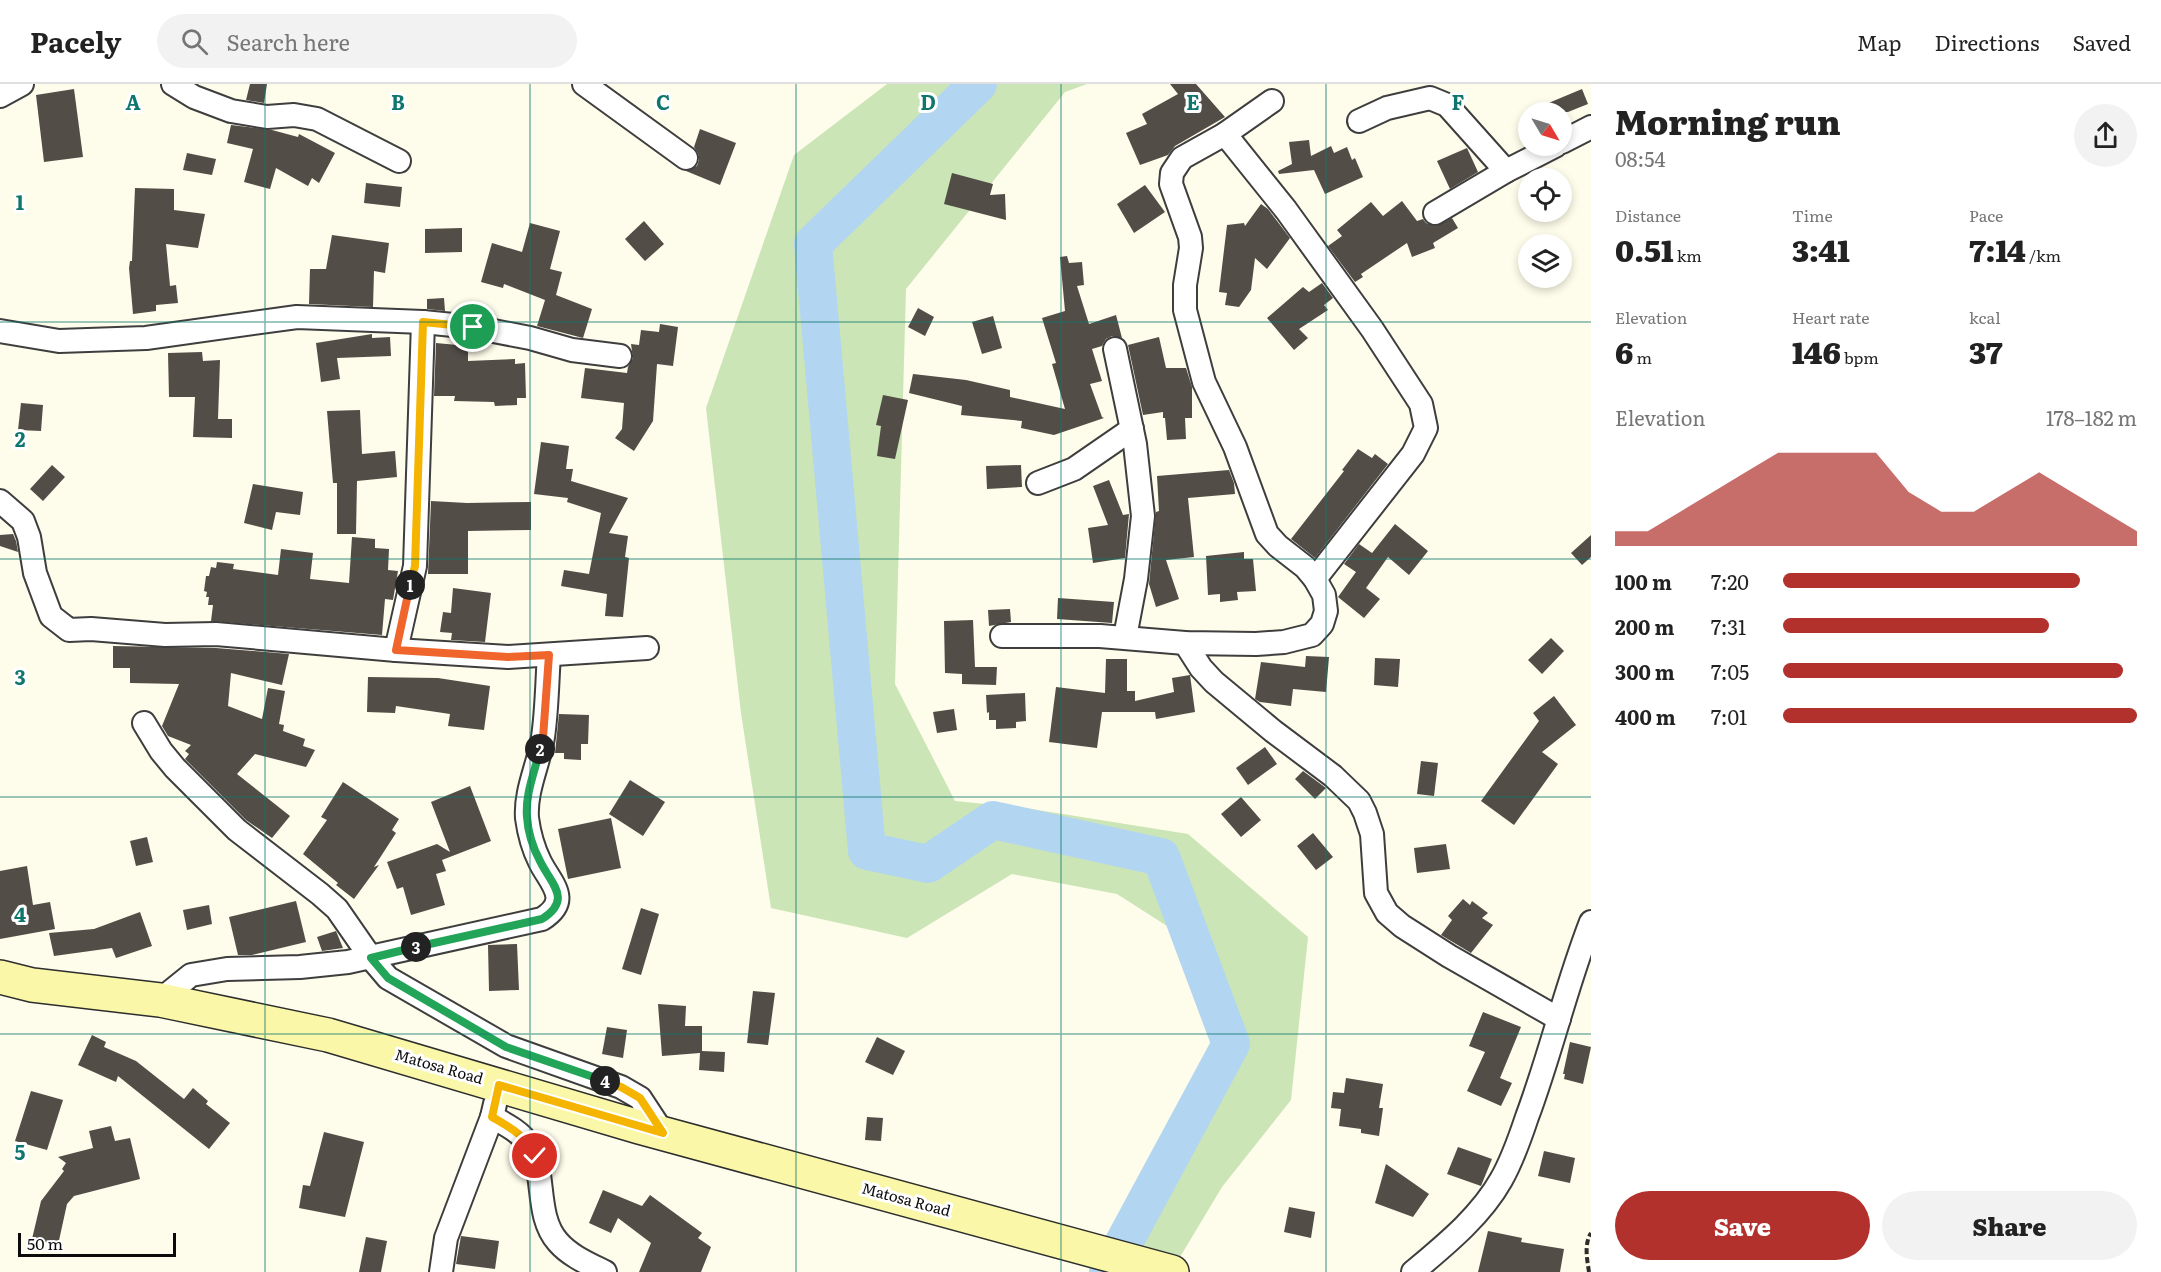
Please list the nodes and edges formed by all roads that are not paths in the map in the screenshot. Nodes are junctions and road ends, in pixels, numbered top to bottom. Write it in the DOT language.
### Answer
graph roads {
  1 [pos="22,84"];
  2 [pos="172,84"];
  3 [pos="585,84"];
  4 [pos="0,96"];
  5 [pos="1272,101"];
  6 [pos="1359,121"];
  7 [pos="1591,127"];
  8 [pos="1225,134"];
  9 [pos="1572,137"];
  10 [pos="1535,156"];
  11 [pos="686,158"];
  12 [pos="399,161"];
  13 [pos="1506,171"];
  14 [pos="1436,213"];
  15 [pos="423,322"];
  16 [pos="0,331"];
  17 [pos="1115,349"];
  18 [pos="620,356"];
  19 [pos="1132,429"];
  20 [pos="1038,483"];
  21 [pos="0,501"];
  22 [pos="1315,579"];
  23 [pos="1002,636"];
  24 [pos="1125,637"];
  25 [pos="1185,643"];
  26 [pos="647,648"];
  27 [pos="396,650"];
  28 [pos="549,655"];
  29 [pos="144,723"];
  30 [pos="1591,922"];
  31 [pos="371,958"];
  32 [pos="0,977"];
  33 [pos="160,999"];
  34 [pos="1559,1019"];
  35 [pos="499,1085"];
  36 [pos="492,1117"];
  37 [pos="663,1133"];
  38 [pos="441,1272"];
  39 [pos="605,1272"];
  40 [pos="1172,1272"];
  41 [pos="1413,1272"];
  1 -- 4 [label="street"];
  2 -- 12 [label="street"];
  3 -- 11 [label="street"];
  5 -- 8 [label="street"];
  6 -- 13 [label="street"];
  7 -- 9 [label="street"];
  8 -- 22 [label="street"];
  8 -- 22 [label="street"];
  10 -- 13 [label="street"];
  13 -- 14 [label="street"];
  15 -- 16 [label="street"];
  15 -- 18 [label="street"];
  15 -- 27 [label="street"];
  17 -- 19 [label="street"];
  19 -- 20 [label="street"];
  19 -- 24 [label="street"];
  21 -- 27 [label="street"];
  22 -- 25 [label="street"];
  23 -- 24 [label="street"];
  24 -- 25 [label="street"];
  25 -- 34 [label="street"];
  26 -- 28 [label="street"];
  27 -- 28 [label="street"];
  28 -- 31 [label="street"];
  29 -- 31 [label="street"];
  30 -- 34 [label="street"];
  31 -- 33 [label="street"];
  31 -- 37 [label="street"];
  32 -- 33 [label="street, Matosa Road"];
  33 -- 35 [label="street, Matosa Road"];
  34 -- 41 [label="street"];
  35 -- 36 [label="street"];
  35 -- 37 [label="street, Matosa Road"];
  36 -- 38 [label="street"];
  36 -- 39 [label="street"];
  37 -- 40 [label="street, Matosa Road"];
}
